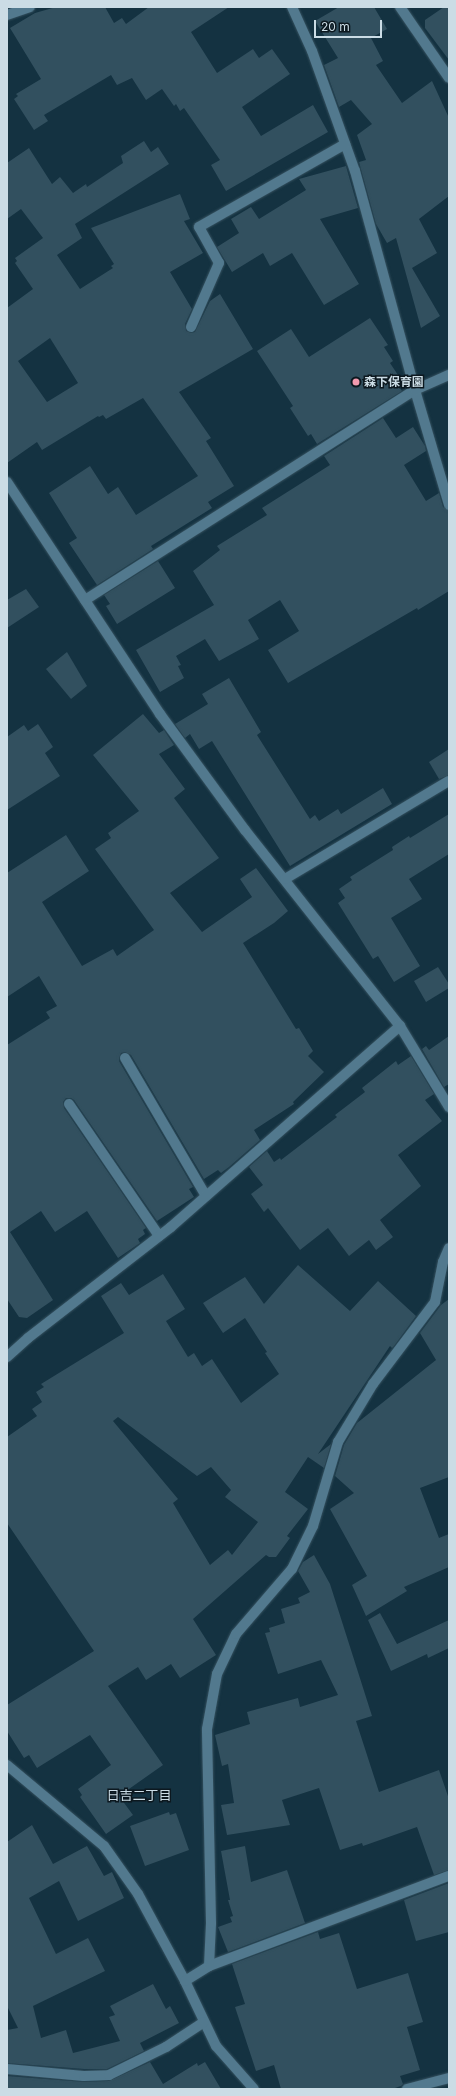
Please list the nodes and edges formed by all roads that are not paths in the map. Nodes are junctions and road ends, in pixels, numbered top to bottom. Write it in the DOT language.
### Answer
graph roads {
  1 [pos="30,7"];
  2 [pos="292,7"];
  3 [pos="400,7"];
  4 [pos="7,15"];
  5 [pos="449,78"];
  6 [pos="345,144"];
  7 [pos="191,327"];
  8 [pos="449,375"];
  9 [pos="415,390"];
  10 [pos="7,482"];
  11 [pos="449,505"];
  12 [pos="86,600"];
  13 [pos="449,781"];
  14 [pos="285,879"];
  15 [pos="400,1026"];
  16 [pos="125,1058"];
  17 [pos="69,1104"];
  18 [pos="449,1107"];
  19 [pos="206,1196"];
  20 [pos="159,1236"];
  21 [pos="449,1248"];
  22 [pos="7,1357"];
  23 [pos="7,1765"];
  24 [pos="449,1876"];
  25 [pos="209,1966"];
  26 [pos="185,1982"];
  27 [pos="204,2022"];
  28 [pos="7,2069"];
  29 [pos="449,2078"];
  30 [pos="254,2089"];
  31 [pos="407,2089"];
  1 -- 4 [label="street"];
  2 -- 6 [label="street"];
  3 -- 5 [label="street"];
  6 -- 7 [label="street"];
  6 -- 9 [label="street"];
  8 -- 9 [label="street"];
  9 -- 11 [label="street"];
  9 -- 12 [label="street"];
  10 -- 12 [label="street"];
  12 -- 14 [label="street"];
  13 -- 14 [label="street"];
  14 -- 15 [label="street"];
  15 -- 18 [label="street"];
  15 -- 19 [label="street"];
  16 -- 19 [label="street"];
  17 -- 20 [label="street"];
  19 -- 20 [label="street"];
  20 -- 22 [label="street"];
  21 -- 25 [label="street"];
  23 -- 26 [label="street"];
  24 -- 25 [label="street"];
  25 -- 26 [label="street"];
  26 -- 27 [label="street"];
  27 -- 28 [label="street"];
  27 -- 30 [label="street"];
  29 -- 31 [label="street"];
}
